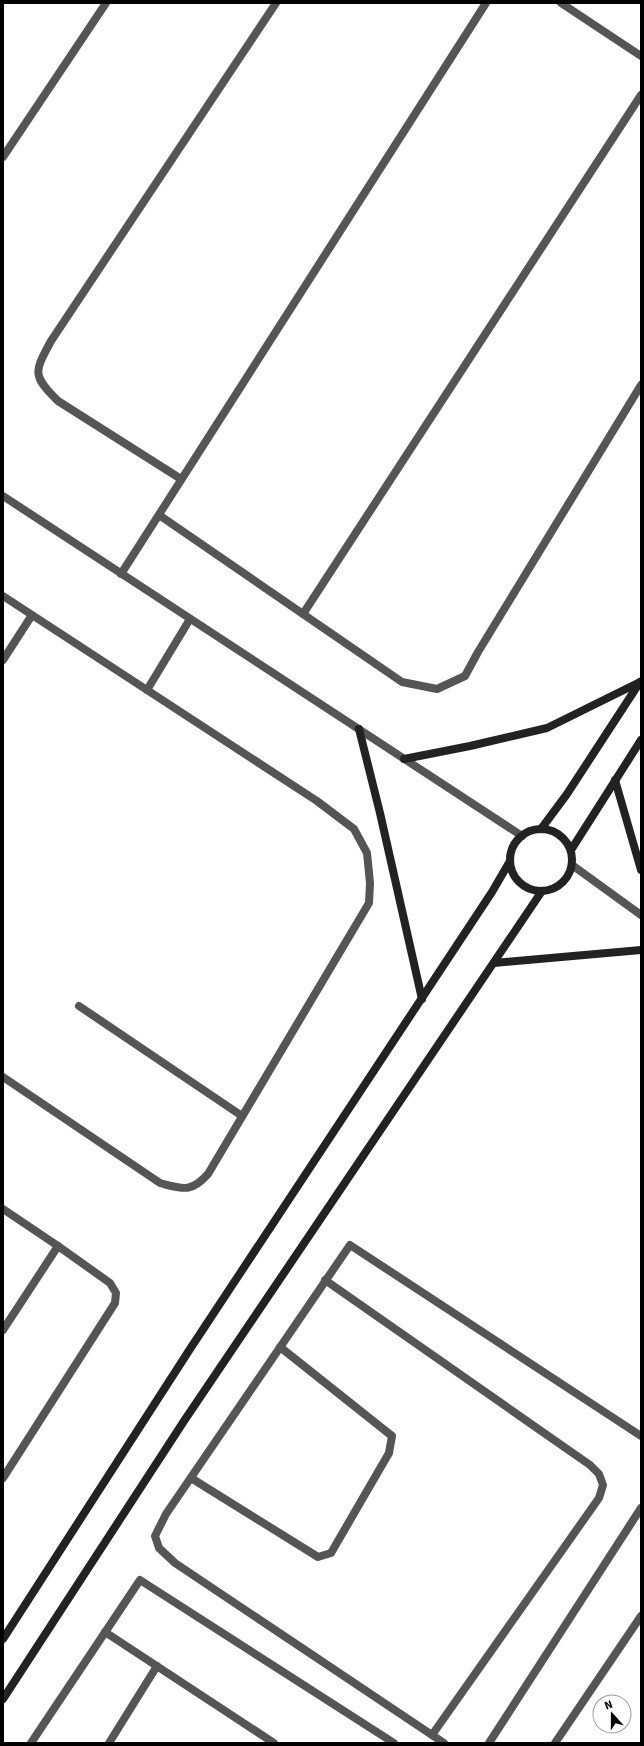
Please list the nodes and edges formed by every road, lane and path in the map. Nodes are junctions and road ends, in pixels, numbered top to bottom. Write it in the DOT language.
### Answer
graph roads {
  1 [pos="106,3"];
  2 [pos="276,3"];
  3 [pos="486,3"];
  4 [pos="561,3"];
  5 [pos="641,56"];
  6 [pos="641,95"];
  7 [pos="3,157"];
  8 [pos="641,385"];
  9 [pos="181,479"];
  10 [pos="3,496"];
  11 [pos="158,515"];
  12 [pos="121,574"];
  13 [pos="3,596"];
  14 [pos="303,614"];
  15 [pos="32,615"];
  16 [pos="190,619"];
  17 [pos="3,660"];
  18 [pos="641,681"];
  19 [pos="147,690"];
  20 [pos="358,729"];
  21 [pos="641,740"];
  22 [pos="404,759"];
  23 [pos="615,780"];
  24 [pos="541,829"];
  25 [pos="522,836"];
  26 [pos="571,850"];
  27 [pos="510,861"];
  28 [pos="572,865"];
  29 [pos="641,870"];
  30 [pos="542,891"];
  31 [pos="641,915"];
  32 [pos="641,950"];
  33 [pos="494,963"];
  34 [pos="422,999"];
  35 [pos="79,1006"];
  36 [pos="3,1077"];
  37 [pos="242,1116"];
  38 [pos="3,1209"];
  39 [pos="58,1246"];
  40 [pos="325,1280"];
  41 [pos="3,1330"];
  42 [pos="280,1347"];
  43 [pos="641,1436"];
  44 [pos="3,1478"];
  45 [pos="191,1478"];
  46 [pos="641,1508"];
  47 [pos="641,1616"];
  48 [pos="105,1632"];
  49 [pos="3,1639"];
  50 [pos="157,1666"];
  51 [pos="3,1699"];
  52 [pos="432,1735"];
  53 [pos="31,1743"];
  54 [pos="109,1743"];
  55 [pos="274,1743"];
  56 [pos="394,1743"];
  57 [pos="444,1743"];
  58 [pos="489,1743"];
  59 [pos="555,1743"];
  1 -- 7 [label="street"];
  2 -- 9 [label="street"];
  3 -- 9 [label="street"];
  4 -- 5 [label="street"];
  6 -- 14 [label="street"];
  8 -- 14 [label="street"];
  9 -- 11 [label="street"];
  10 -- 12 [label="street"];
  11 -- 12 [label="street"];
  11 -- 14 [label="street"];
  12 -- 16 [label="street"];
  13 -- 15 [label="street"];
  15 -- 17 [label="street"];
  15 -- 19 [label="street"];
  16 -- 19 [label="street"];
  16 -- 20 [label="street"];
  18 -- 22 [label="main road"];
  18 -- 24 [label="main road"];
  19 -- 37 [label="street"];
  20 -- 22 [label="street"];
  20 -- 34 [label="main road"];
  21 -- 23 [label="main road"];
  22 -- 25 [label="street"];
  23 -- 26 [label="main road"];
  23 -- 29 [label="main road"];
  24 -- 25 [label="main road"];
  24 -- 26 [label="main road"];
  25 -- 27 [label="main road"];
  26 -- 28 [label="main road"];
  27 -- 30 [label="main road"];
  27 -- 34 [label="main road"];
  28 -- 30 [label="main road"];
  28 -- 31 [label="street"];
  30 -- 33 [label="main road"];
  32 -- 33 [label="main road"];
  33 -- 51 [label="main road"];
  34 -- 49 [label="main road"];
  35 -- 37 [label="street"];
  36 -- 37 [label="street"];
  38 -- 39 [label="street"];
  39 -- 41 [label="street"];
  39 -- 44 [label="street"];
  40 -- 42 [label="street"];
  40 -- 43 [label="street"];
  40 -- 52 [label="street"];
  42 -- 45 [label="street"];
  42 -- 45 [label="street"];
  45 -- 52 [label="street"];
  46 -- 58 [label="street"];
  47 -- 59 [label="street"];
  48 -- 50 [label="street"];
  48 -- 53 [label="street"];
  48 -- 56 [label="street"];
  50 -- 54 [label="street"];
  50 -- 55 [label="street"];
  52 -- 57 [label="street"];
}
